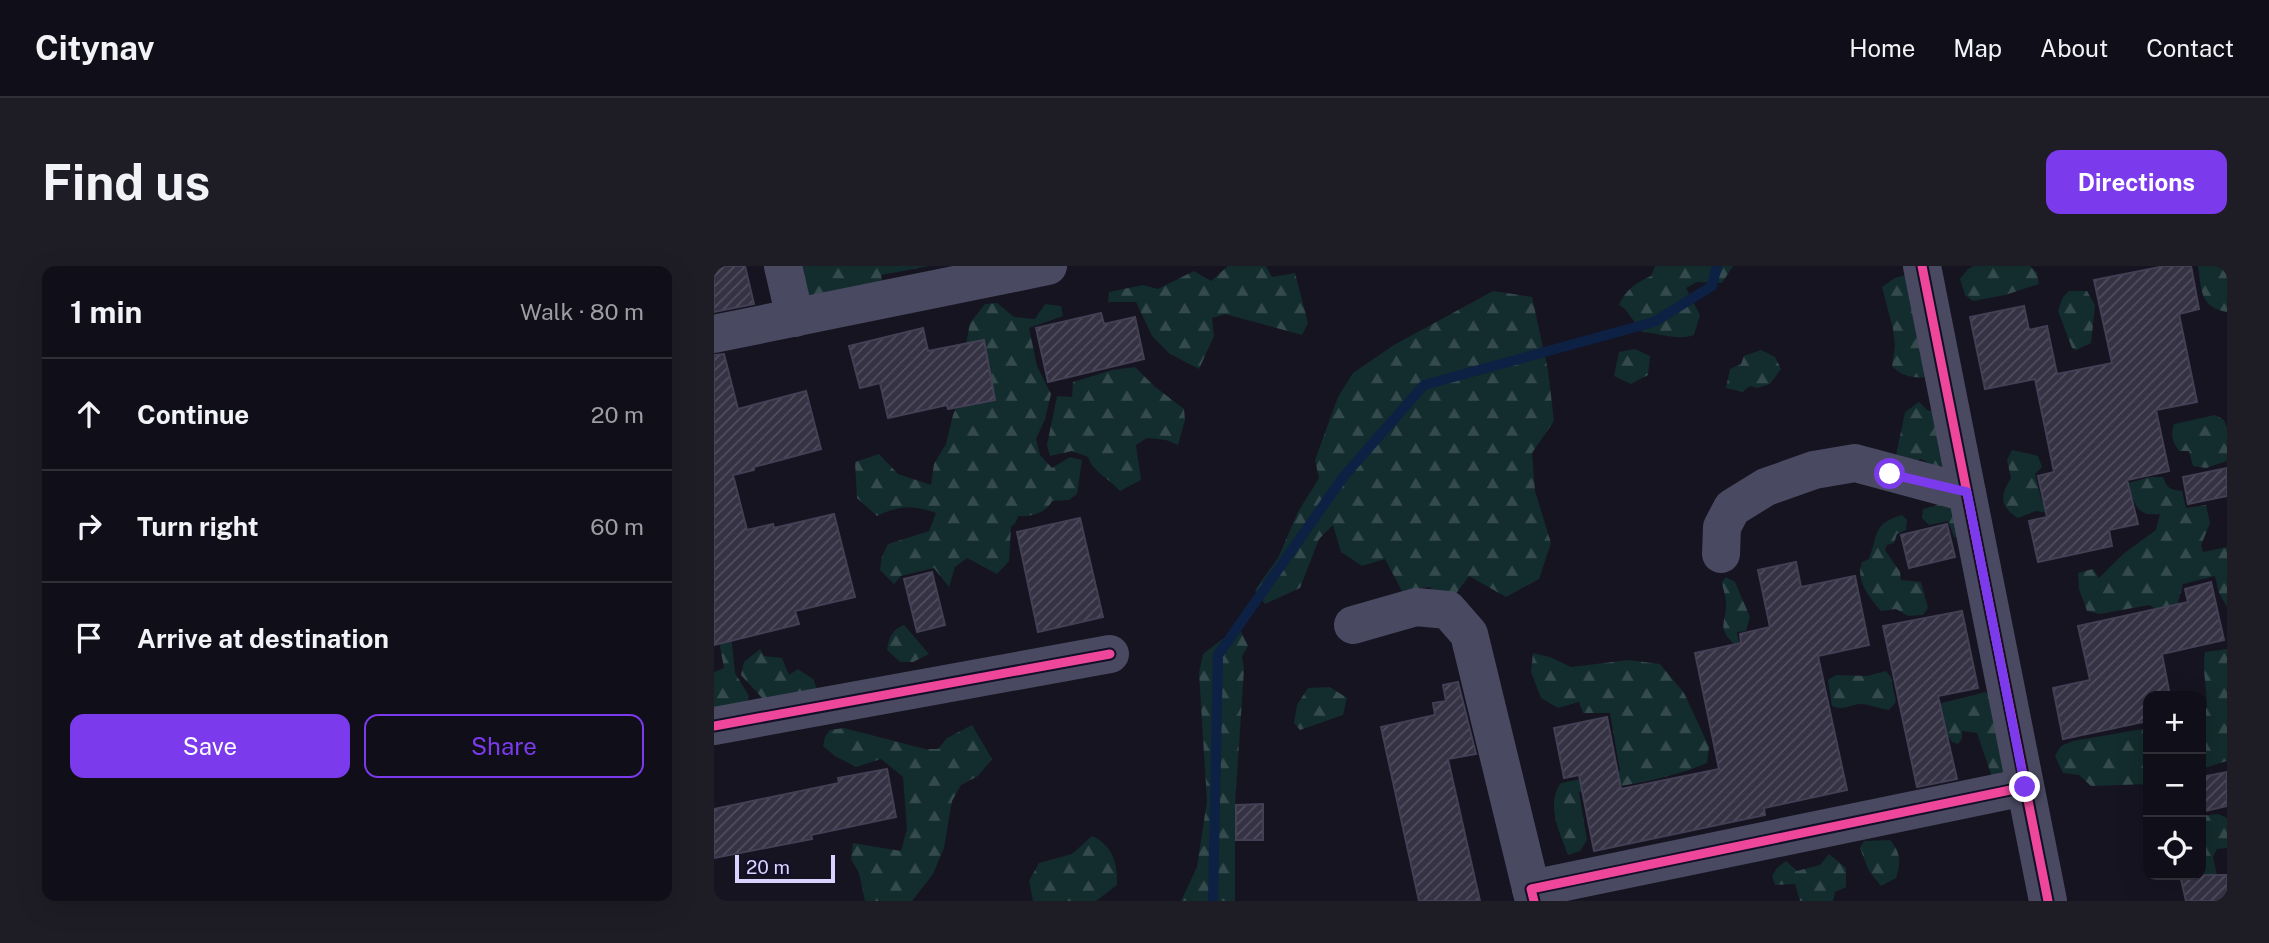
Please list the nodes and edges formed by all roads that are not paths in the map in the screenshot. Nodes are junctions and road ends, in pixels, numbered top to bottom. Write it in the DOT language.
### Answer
graph roads {
  1 [pos="783,266"];
  2 [pos="1048,266"];
  3 [pos="1922,266"];
  4 [pos="795,318"];
  5 [pos="714,334"];
  6 [pos="1967,492"];
  7 [pos="1721,554"];
  8 [pos="1353,625"];
  9 [pos="1110,654"];
  10 [pos="714,726"];
  11 [pos="2025,787"];
  12 [pos="1533,895"];
  13 [pos="2048,901"];
  1 -- 4 [label="street"];
  2 -- 4 [label="street"];
  3 -- 6 [label="street"];
  4 -- 5 [label="street"];
  6 -- 7 [label="street"];
  6 -- 11 [label="street"];
  8 -- 12 [label="street"];
  9 -- 10 [label="street"];
  11 -- 12 [label="street"];
  11 -- 13 [label="street"];
}
